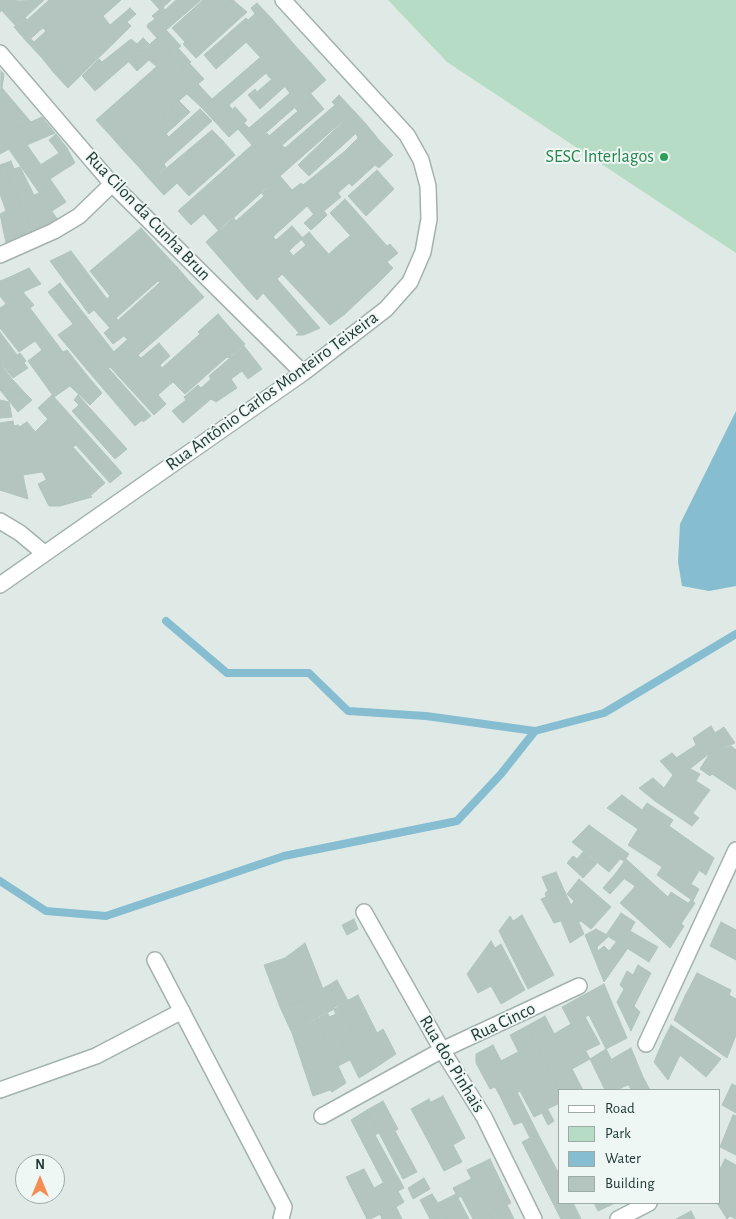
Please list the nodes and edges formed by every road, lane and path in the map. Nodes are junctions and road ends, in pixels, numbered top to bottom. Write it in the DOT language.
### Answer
graph roads {
  1 [pos="283,0"];
  2 [pos="0,53"];
  3 [pos="112,184"];
  4 [pos="0,255"];
  5 [pos="303,373"];
  6 [pos="0,521"];
  7 [pos="44,553"];
  8 [pos="0,585"];
  9 [pos="736,850"];
  10 [pos="364,912"];
  11 [pos="155,960"];
  12 [pos="579,986"];
  13 [pos="182,1011"];
  14 [pos="646,1044"];
  15 [pos="442,1050"];
  16 [pos="0,1090"];
  17 [pos="322,1116"];
  18 [pos="647,1204"];
  19 [pos="281,1219"];
  20 [pos="534,1219"];
  21 [pos="618,1219"];
  1 -- 5 [label="street, Rua Antônio Carlos Monteiro Teixeira"];
  2 -- 3 [label="street, Rua Cilon da Cunha Brun"];
  3 -- 4 [label="street"];
  3 -- 5 [label="street, Rua Cilon da Cunha Brun"];
  5 -- 7 [label="street, Rua Antônio Carlos Monteiro Teixeira"];
  6 -- 7 [label="street"];
  7 -- 8 [label="street, Rua Antônio Carlos Monteiro Teixeira"];
  9 -- 14 [label="street"];
  10 -- 15 [label="street, Rua dos Pinhais"];
  11 -- 13 [label="street"];
  12 -- 15 [label="street, Rua Cinco"];
  13 -- 16 [label="street"];
  13 -- 19 [label="street"];
  15 -- 17 [label="street, Rua Cinco"];
  15 -- 20 [label="street, Rua dos Pinhais"];
  18 -- 21 [label="street"];
}
